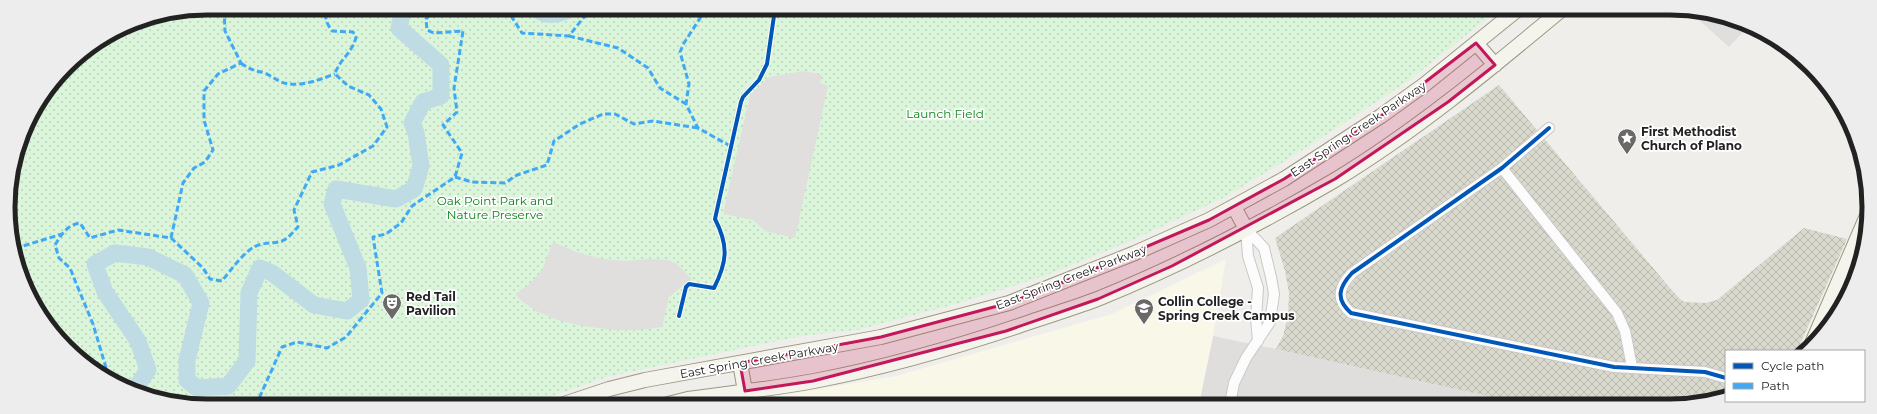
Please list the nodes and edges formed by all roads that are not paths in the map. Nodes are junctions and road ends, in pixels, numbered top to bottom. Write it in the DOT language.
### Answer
graph roads {
  1 [pos="1511,15"];
  2 [pos="1556,15"];
  3 [pos="1476,44"];
  4 [pos="1495,65"];
  5 [pos="1549,128"];
  6 [pos="1502,168"];
  7 [pos="1234,207"];
  8 [pos="1246,229"];
  9 [pos="1860,232"];
  10 [pos="1818,328"];
  11 [pos="1258,341"];
  12 [pos="740,363"];
  13 [pos="1632,367"];
  14 [pos="1725,378"];
  15 [pos="745,391"];
  16 [pos="579,399"];
  17 [pos="688,399"];
  18 [pos="1231,399"];
  1 -- 3 [label="main road, East Spring Creek Parkway"];
  2 -- 4 [label="main road"];
  3 -- 4 [label="main road"];
  3 -- 7 [label="main road, East Spring Creek Parkway"];
  4 -- 8 [label="main road"];
  5 -- 6 [label="street"];
  6 -- 13 [label="street"];
  6 -- 13 [label="street"];
  7 -- 8 [label="main road"];
  7 -- 12 [label="main road, East Spring Creek Parkway"];
  8 -- 11 [label="street"];
  8 -- 11 [label="street"];
  8 -- 15 [label="main road"];
  9 -- 10 [label="main road"];
  11 -- 18 [label="street"];
  12 -- 15 [label="main road"];
  12 -- 16 [label="main road, East Spring Creek Parkway"];
  13 -- 14 [label="street"];
  15 -- 17 [label="main road"];
}
